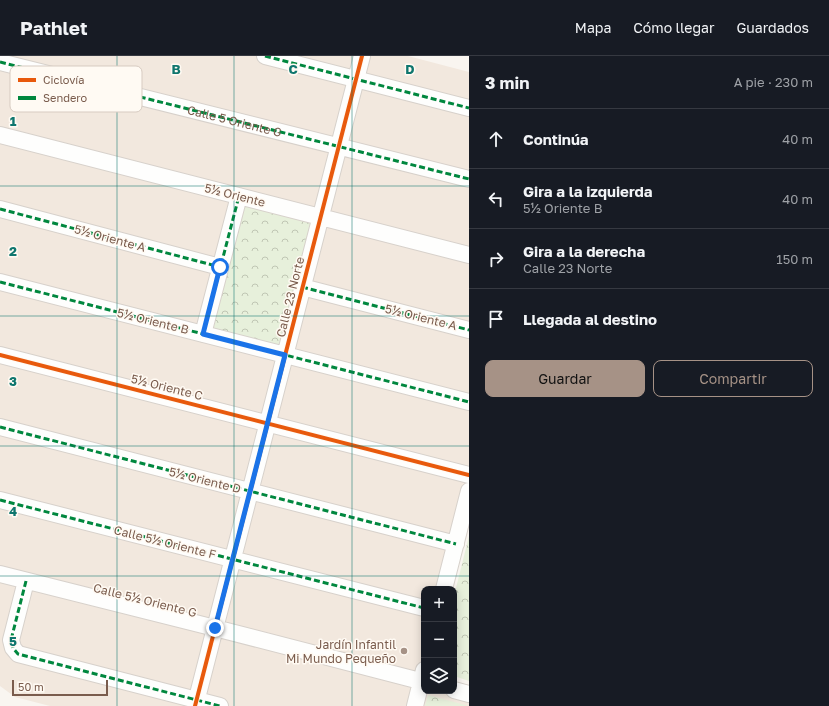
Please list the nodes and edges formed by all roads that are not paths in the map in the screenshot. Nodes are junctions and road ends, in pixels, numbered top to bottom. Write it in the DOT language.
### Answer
graph roads {
  1 [pos="265,56"];
  2 [pos="362,56"];
  3 [pos="0,62"];
  4 [pos="16,66"];
  5 [pos="356,79"];
  6 [pos="142,98"];
  7 [pos="469,108"];
  8 [pos="0,134"];
  9 [pos="338,147"];
  10 [pos="469,179"];
  11 [pos="239,196"];
  12 [pos="0,209"];
  13 [pos="320,216"];
  14 [pos="469,254"];
  15 [pos="220,267"];
  16 [pos="0,282"];
  17 [pos="302,287"];
  18 [pos="469,330"];
  19 [pos="203,334"];
  20 [pos="0,355"];
  21 [pos="285,355"];
  22 [pos="469,402"];
  23 [pos="268,423"];
  24 [pos="0,427"];
  25 [pos="469,475"];
  26 [pos="250,491"];
  27 [pos="469,491"];
  28 [pos="0,500"];
  29 [pos="456,544"];
  30 [pos="233,559"];
  31 [pos="0,574"];
  32 [pos="26,581"];
  33 [pos="445,586"];
  34 [pos="421,607"];
  35 [pos="215,628"];
  36 [pos="421,678"];
  37 [pos="421,685"];
  38 [pos="457,691"];
  39 [pos="469,694"];
  40 [pos="196,703"];
  41 [pos="220,706"];
  42 [pos="415,706"];
  1 -- 5 [label="street"];
  2 -- 5 [label="street, Calle 23 Norte"];
  3 -- 4 [label="street, Calle 5 Oriente G"];
  5 -- 7 [label="street"];
  5 -- 9 [label="street, Calle 23 Norte"];
  6 -- 9 [label="street, Calle 5 Oriente G"];
  8 -- 11 [label="street, 5½ Oriente"];
  9 -- 10 [label="street, Calle 5 Oriente G"];
  9 -- 13 [label="street, Calle 23 Norte"];
  11 -- 13 [label="street, 5½ Oriente"];
  11 -- 15 [label="street"];
  12 -- 15 [label="street, 5½ Oriente A"];
  13 -- 14 [label="street, 5½ Oriente"];
  13 -- 17 [label="street, Calle 23 Norte"];
  15 -- 19 [label="street"];
  16 -- 19 [label="street, 5½ Oriente B"];
  17 -- 18 [label="street, 5½ Oriente A"];
  17 -- 21 [label="street, Calle 23 Norte"];
  19 -- 21 [label="street, 5½ Oriente B"];
  20 -- 23 [label="street, 5½ Oriente C"];
  21 -- 22 [label="street, 5½ Oriente B"];
  21 -- 23 [label="street, Calle 23 Norte"];
  23 -- 25 [label="street, 5½ Oriente C"];
  23 -- 26 [label="street, Calle 23 Norte"];
  24 -- 26 [label="street, 5½ Oriente D"];
  26 -- 29 [label="street, 5½ Oriente D"];
  26 -- 30 [label="street, Calle 23 Norte"];
  27 -- 29 [label="street"];
  28 -- 30 [label="street, Calle 5½ Oriente F"];
  29 -- 33 [label="street"];
  30 -- 34 [label="street, Calle 5½ Oriente F"];
  30 -- 35 [label="street, Calle 23 Norte"];
  31 -- 32 [label="street, Calle 5½ Oriente G"];
  32 -- 35 [label="street, Calle 5½ Oriente G"];
  32 -- 40 [label="street"];
  35 -- 36 [label="street, Calle 5½ Oriente G"];
  35 -- 40 [label="street, Calle 23 Norte"];
  37 -- 42 [label="street"];
  38 -- 39 [label="street"];
  40 -- 41 [label="street"];
}
